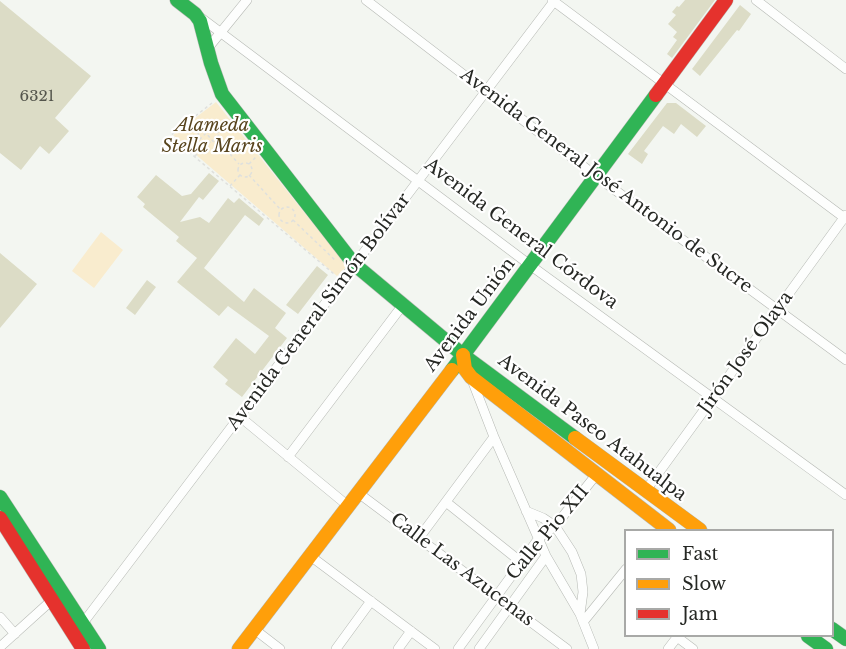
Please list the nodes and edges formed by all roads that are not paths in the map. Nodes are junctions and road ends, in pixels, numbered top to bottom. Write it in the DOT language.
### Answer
graph roads {
  1 [pos="177,0"];
  2 [pos="247,0"];
  3 [pos="366,0"];
  4 [pos="554,0"];
  5 [pos="726,0"];
  6 [pos="756,0"];
  7 [pos="195,14"];
  8 [pos="221,33"];
  9 [pos="208,48"];
  10 [pos="846,69"];
  11 [pos="664,83"];
  12 [pos="486,90"];
  13 [pos="596,176"];
  14 [pos="418,180"];
  15 [pos="845,217"];
  16 [pos="354,264"];
  17 [pos="530,265"];
  18 [pos="402,306"];
  19 [pos="778,310"];
  20 [pos="463,355"];
  21 [pos="846,360"];
  22 [pos="471,377"];
  23 [pos="714,399"];
  24 [pos="239,416"];
  25 [pos="494,436"];
  26 [pos="288,457"];
  27 [pos="596,475"];
  28 [pos="646,490"];
  29 [pos="357,492"];
  30 [pos="846,495"];
  31 [pos="0,496"];
  32 [pos="446,502"];
  33 [pos="346,505"];
  34 [pos="526,511"];
  35 [pos="0,518"];
  36 [pos="555,526"];
  37 [pos="662,528"];
  38 [pos="697,529"];
  39 [pos="419,538"];
  40 [pos="539,538"];
  41 [pos="309,555"];
  42 [pos="546,556"];
  43 [pos="521,562"];
  44 [pos="624,571"];
  45 [pos="496,596"];
  46 [pos="52,600"];
  47 [pos="372,601"];
  48 [pos="510,607"];
  49 [pos="0,617"];
  50 [pos="582,618"];
  51 [pos="83,623"];
  52 [pos="254,629"];
  53 [pos="411,631"];
  54 [pos="15,634"];
  55 [pos="678,637"];
  56 [pos="809,637"];
  57 [pos="0,647"];
  58 [pos="83,649"];
  59 [pos="99,649"];
  60 [pos="239,649"];
  61 [pos="280,649"];
  62 [pos="336,649"];
  63 [pos="398,649"];
  64 [pos="435,649"];
  65 [pos="458,649"];
  66 [pos="480,649"];
  67 [pos="567,649"];
  68 [pos="594,649"];
  69 [pos="693,649"];
  70 [pos="826,649"];
  1 -- 7 [label="street, Avenida General Córdova"];
  2 -- 8 [label="street"];
  3 -- 12 [label="street, Avenida General José Antonio de Sucre"];
  4 -- 11 [label="street"];
  4 -- 12 [label="street, Avenida General Simón Bolívar"];
  5 -- 11 [label="street, Avenida Unión"];
  6 -- 10 [label="street"];
  7 -- 8 [label="street, Avenida General Córdova"];
  7 -- 9 [label="street, Avenida Paseo Atahualpa"];
  8 -- 9 [label="street"];
  8 -- 14 [label="street, Avenida General Córdova"];
  9 -- 16 [label="street, Avenida Paseo Atahualpa"];
  11 -- 13 [label="street, Avenida Unión"];
  11 -- 15 [label="street"];
  12 -- 13 [label="street, Avenida General José Antonio de Sucre"];
  12 -- 14 [label="street, Avenida General Simón Bolívar"];
  13 -- 17 [label="street, Avenida Unión"];
  13 -- 19 [label="street, Avenida General José Antonio de Sucre"];
  14 -- 16 [label="street, Avenida General Simón Bolívar"];
  14 -- 17 [label="street, Avenida General Córdova"];
  15 -- 19 [label="street, Jirón José Olaya"];
  16 -- 18 [label="street, Avenida Paseo Atahualpa"];
  16 -- 24 [label="street, Avenida General Simón Bolívar"];
  17 -- 20 [label="street, Avenida Unión"];
  17 -- 23 [label="street, Avenida General Córdova"];
  18 -- 20 [label="street, Avenida Paseo Atahualpa"];
  18 -- 26 [label="street"];
  19 -- 21 [label="street, Avenida General José Antonio de Sucre"];
  19 -- 23 [label="street, Jirón José Olaya"];
  20 -- 22 [label="street, Avenida Paseo Atahualpa"];
  20 -- 28 [label="street, Avenida Paseo Atahualpa"];
  20 -- 29 [label="street, Avenida Unión"];
  22 -- 25 [label="street"];
  22 -- 27 [label="street, Avenida Paseo Atahualpa"];
  23 -- 28 [label="street, Jirón José Olaya"];
  23 -- 30 [label="street, Avenida General Córdova"];
  24 -- 26 [label="street"];
  24 -- 51 [label="street, Avenida General Simón Bolívar"];
  25 -- 32 [label="street"];
  25 -- 34 [label="street"];
  26 -- 33 [label="street"];
  27 -- 36 [label="street, Calle Pio XII"];
  27 -- 37 [label="street, Avenida Paseo Atahualpa"];
  28 -- 38 [label="street, Avenida Paseo Atahualpa"];
  29 -- 33 [label="street, Avenida Unión"];
  29 -- 39 [label="street, Calle Las Azucenas"];
  31 -- 51 [label="street"];
  32 -- 39 [label="street"];
  32 -- 43 [label="street"];
  33 -- 41 [label="street, Avenida Unión"];
  34 -- 36 [label="street"];
  34 -- 40 [label="street"];
  35 -- 46 [label="street"];
  36 -- 40 [label="street, Calle Pio XII"];
  36 -- 50 [label="street"];
  39 -- 45 [label="street, Calle Las Azucenas"];
  40 -- 42 [label="street"];
  40 -- 43 [label="street, Calle Pio XII"];
  41 -- 47 [label="street"];
  41 -- 52 [label="street, Avenida Unión"];
  42 -- 48 [label="street, Calle Pio XII"];
  42 -- 50 [label="street"];
  43 -- 45 [label="street, Calle Pio XII"];
  44 -- 50 [label="street"];
  45 -- 48 [label="street, Calle Las Azucenas"];
  45 -- 65 [label="street, Calle Pio XII"];
  46 -- 54 [label="street"];
  46 -- 58 [label="street"];
  47 -- 53 [label="street"];
  47 -- 62 [label="street"];
  48 -- 66 [label="street, Calle Pio XII"];
  48 -- 67 [label="street, Calle Las Azucenas"];
  49 -- 54 [label="street"];
  50 -- 68 [label="street"];
  51 -- 59 [label="street"];
  52 -- 60 [label="street, Avenida Unión"];
  52 -- 61 [label="street"];
  53 -- 63 [label="street"];
  53 -- 64 [label="street"];
  54 -- 57 [label="street"];
  55 -- 69 [label="street"];
  56 -- 70 [label="street"];
}
